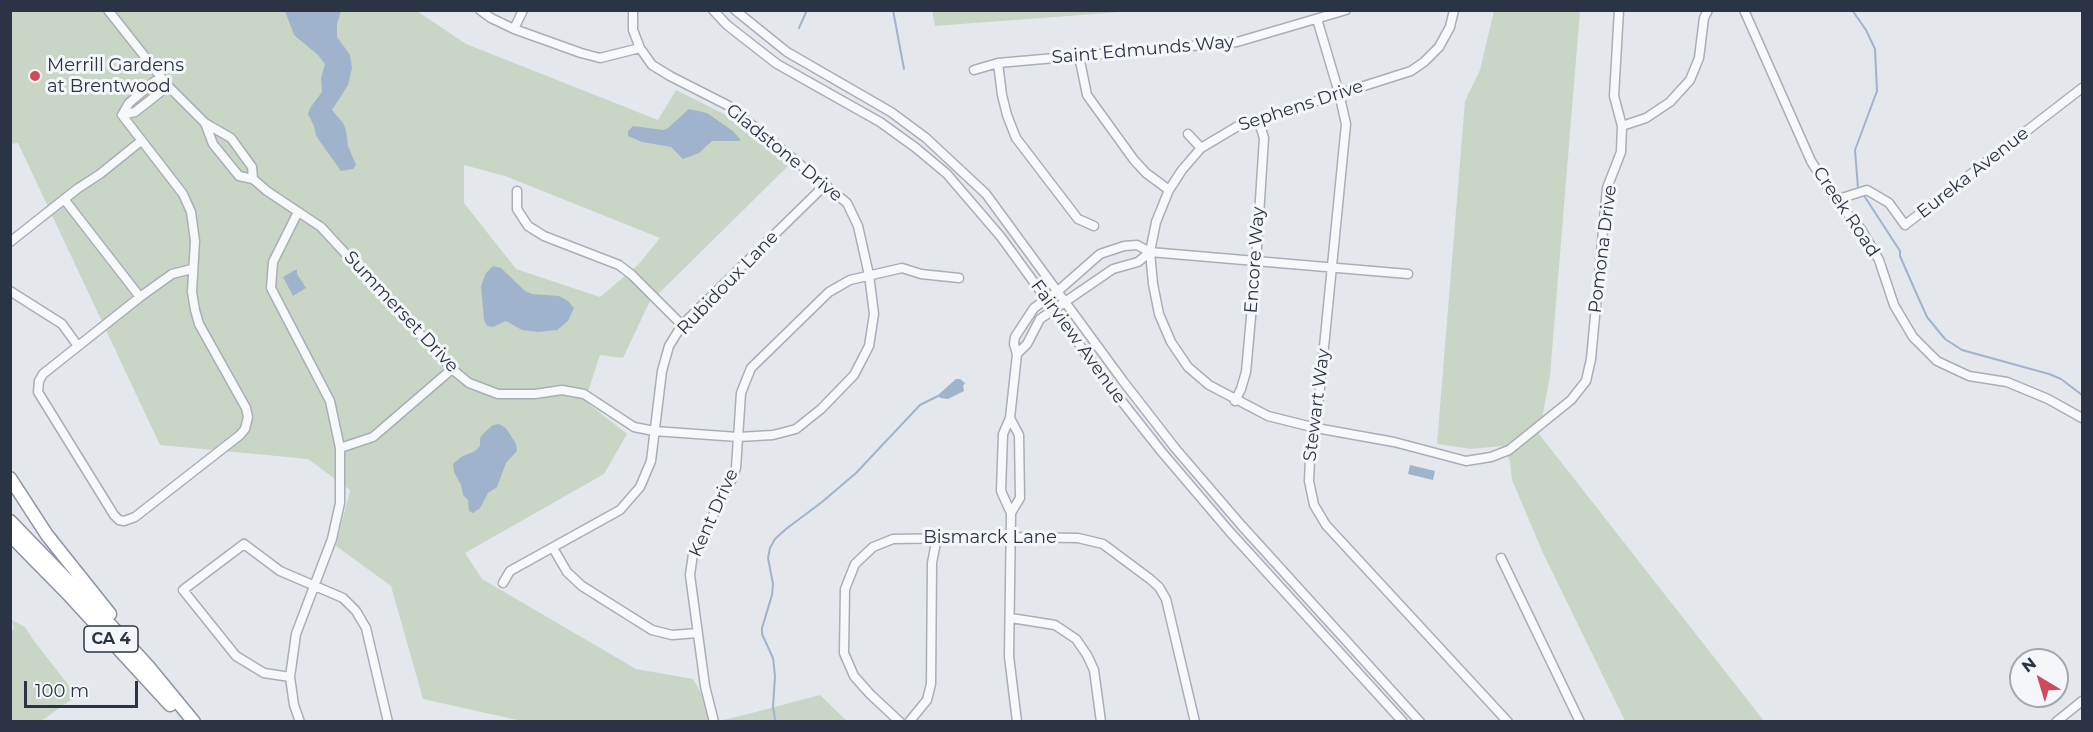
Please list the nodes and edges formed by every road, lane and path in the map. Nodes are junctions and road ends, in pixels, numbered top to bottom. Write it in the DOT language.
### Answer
graph roads {
  1 [pos="108,10"];
  2 [pos="480,10"];
  3 [pos="524,10"];
  4 [pos="713,10"];
  5 [pos="735,10"];
  6 [pos="1346,10"];
  7 [pos="1454,10"];
  8 [pos="1619,10"];
  9 [pos="1708,10"];
  10 [pos="1744,10"];
  11 [pos="633,11"];
  12 [pos="1317,19"];
  13 [pos="514,29"];
  14 [pos="640,48"];
  15 [pos="1079,56"];
  16 [pos="998,63"];
  17 [pos="974,70"];
  18 [pos="160,77"];
  19 [pos="168,87"];
  20 [pos="2082,88"];
  21 [pos="1339,93"];
  22 [pos="136,97"];
  23 [pos="143,106"];
  24 [pos="122,115"];
  25 [pos="1258,119"];
  26 [pos="206,123"];
  27 [pos="1622,126"];
  28 [pos="1188,134"];
  29 [pos="141,141"];
  30 [pos="1201,148"];
  31 [pos="253,178"];
  32 [pos="825,185"];
  33 [pos="1169,190"];
  34 [pos="517,191"];
  35 [pos="64,200"];
  36 [pos="1835,200"];
  37 [pos="298,212"];
  38 [pos="1095,226"];
  39 [pos="10,242"];
  40 [pos="1150,252"];
  41 [pos="1256,262"];
  42 [pos="1332,267"];
  43 [pos="192,269"];
  44 [pos="1408,274"];
  45 [pos="869,275"];
  46 [pos="959,278"];
  47 [pos="10,291"];
  48 [pos="1058,291"];
  49 [pos="140,297"];
  50 [pos="1046,299"];
  51 [pos="1066,301"];
  52 [pos="1054,310"];
  53 [pos="682,325"];
  54 [pos="78,346"];
  55 [pos="1017,354"];
  56 [pos="452,369"];
  57 [pos="1235,401"];
  58 [pos="1010,418"];
  59 [pos="2082,418"];
  60 [pos="1316,428"];
  61 [pos="654,431"];
  62 [pos="738,437"];
  63 [pos="340,448"];
  64 [pos="1491,457"];
  65 [pos="10,478"];
  66 [pos="1011,513"];
  67 [pos="10,521"];
  68 [pos="10,535"];
  69 [pos="937,537"];
  70 [pos="1011,537"];
  71 [pos="553,548"];
  72 [pos="1501,558"];
  73 [pos="504,583"];
  74 [pos="316,585"];
  75 [pos="1011,618"];
  76 [pos="698,633"];
  77 [pos="148,666"];
  78 [pos="290,677"];
  79 [pos="2082,701"];
  80 [pos="184,722"];
  81 [pos="194,722"];
  82 [pos="300,722"];
  83 [pos="388,722"];
  84 [pos="714,722"];
  85 [pos="900,722"];
  86 [pos="909,722"];
  87 [pos="1017,722"];
  88 [pos="1101,722"];
  89 [pos="1195,722"];
  90 [pos="1403,722"];
  91 [pos="1420,722"];
  92 [pos="1508,722"];
  93 [pos="1580,722"];
  94 [pos="2056,722"];
  1 -- 18 [label="street, Summerset Drive"];
  2 -- 13 [label="street"];
  3 -- 13 [label="street"];
  4 -- 50 [label="street, Fairview Avenue"];
  5 -- 48 [label="street, Fairview Avenue"];
  6 -- 12 [label="street, Saint Edmunds Way"];
  7 -- 21 [label="street, Sephens Drive"];
  8 -- 27 [label="street, Pomona Drive"];
  9 -- 27 [label="street"];
  10 -- 36 [label="street, Creek Road"];
  11 -- 14 [label="street, Gladstone Drive"];
  12 -- 15 [label="street, Saint Edmunds Way"];
  12 -- 21 [label="street, Stewart Way"];
  13 -- 14 [label="street"];
  14 -- 32 [label="street, Gladstone Drive"];
  15 -- 16 [label="street, Saint Edmunds Way"];
  15 -- 33 [label="street"];
  16 -- 17 [label="street, Saint Edmunds Way"];
  16 -- 38 [label="street"];
  18 -- 19 [label="street, Summerset Drive"];
  18 -- 22 [label="street"];
  19 -- 23 [label="street"];
  19 -- 26 [label="street, Summerset Drive"];
  20 -- 36 [label="street, Eureka Avenue"];
  21 -- 25 [label="street, Sephens Drive"];
  21 -- 42 [label="street, Stewart Way"];
  22 -- 23 [label="street"];
  22 -- 24 [label="street"];
  23 -- 24 [label="street"];
  24 -- 29 [label="street"];
  25 -- 30 [label="street, Sephens Drive"];
  25 -- 41 [label="street, Encore Way"];
  26 -- 31 [label="street, Summerset Drive"];
  26 -- 31 [label="street, Summerset Drive"];
  27 -- 64 [label="street, Pomona Drive"];
  28 -- 30 [label="street"];
  29 -- 35 [label="street"];
  29 -- 43 [label="street"];
  30 -- 33 [label="street, Sephens Drive"];
  31 -- 37 [label="street, Summerset Drive"];
  32 -- 45 [label="street, Gladstone Drive"];
  32 -- 53 [label="street, Rubidoux Lane"];
  33 -- 40 [label="street, Sephens Drive"];
  34 -- 53 [label="street"];
  35 -- 39 [label="street"];
  35 -- 49 [label="street"];
  36 -- 59 [label="street, Creek Road"];
  37 -- 56 [label="street, Summerset Drive"];
  37 -- 63 [label="street"];
  40 -- 41 [label="street"];
  40 -- 48 [label="street"];
  40 -- 51 [label="street"];
  40 -- 57 [label="street, Sephens Drive"];
  41 -- 42 [label="street"];
  41 -- 57 [label="street, Encore Way"];
  42 -- 44 [label="street"];
  42 -- 60 [label="street, Stewart Way"];
  43 -- 49 [label="street"];
  43 -- 54 [label="street"];
  45 -- 46 [label="street, Kent Drive"];
  45 -- 62 [label="street, Kent Drive"];
  45 -- 62 [label="street, Gladstone Drive"];
  47 -- 54 [label="street"];
  48 -- 50 [label="street"];
  48 -- 51 [label="street, Fairview Avenue"];
  49 -- 54 [label="street"];
  50 -- 52 [label="street, Fairview Avenue"];
  50 -- 55 [label="street"];
  51 -- 52 [label="street"];
  51 -- 91 [label="street, Fairview Avenue"];
  52 -- 55 [label="street"];
  52 -- 90 [label="street, Fairview Avenue"];
  53 -- 61 [label="street, Rubidoux Lane"];
  55 -- 58 [label="street"];
  56 -- 61 [label="street, Summerset Drive"];
  56 -- 63 [label="street"];
  57 -- 60 [label="street, Sephens Drive"];
  58 -- 66 [label="street"];
  58 -- 66 [label="street"];
  60 -- 64 [label="street, Sephens Drive"];
  60 -- 92 [label="street, Stewart Way"];
  61 -- 62 [label="street, Summerset Drive"];
  61 -- 71 [label="street, Rubidoux Lane"];
  62 -- 76 [label="street, Kent Drive"];
  63 -- 74 [label="street"];
  65 -- 77 [label="highway"];
  66 -- 70 [label="street"];
  67 -- 77 [label="highway, CA 4"];
  68 -- 80 [label="highway, CA 4"];
  69 -- 70 [label="street, Bismarck Lane"];
  69 -- 85 [label="street, Bismarck Lane"];
  69 -- 86 [label="street"];
  70 -- 75 [label="street"];
  70 -- 89 [label="street, Bismarck Lane"];
  71 -- 73 [label="street, Rubidoux Lane"];
  71 -- 76 [label="street"];
  72 -- 93 [label="street"];
  74 -- 78 [label="street"];
  74 -- 78 [label="street"];
  74 -- 83 [label="street"];
  75 -- 87 [label="street"];
  75 -- 88 [label="street"];
  76 -- 84 [label="street, Kent Drive"];
  77 -- 81 [label="highway, CA 4"];
  78 -- 82 [label="street"];
  79 -- 94 [label="street"];
}
